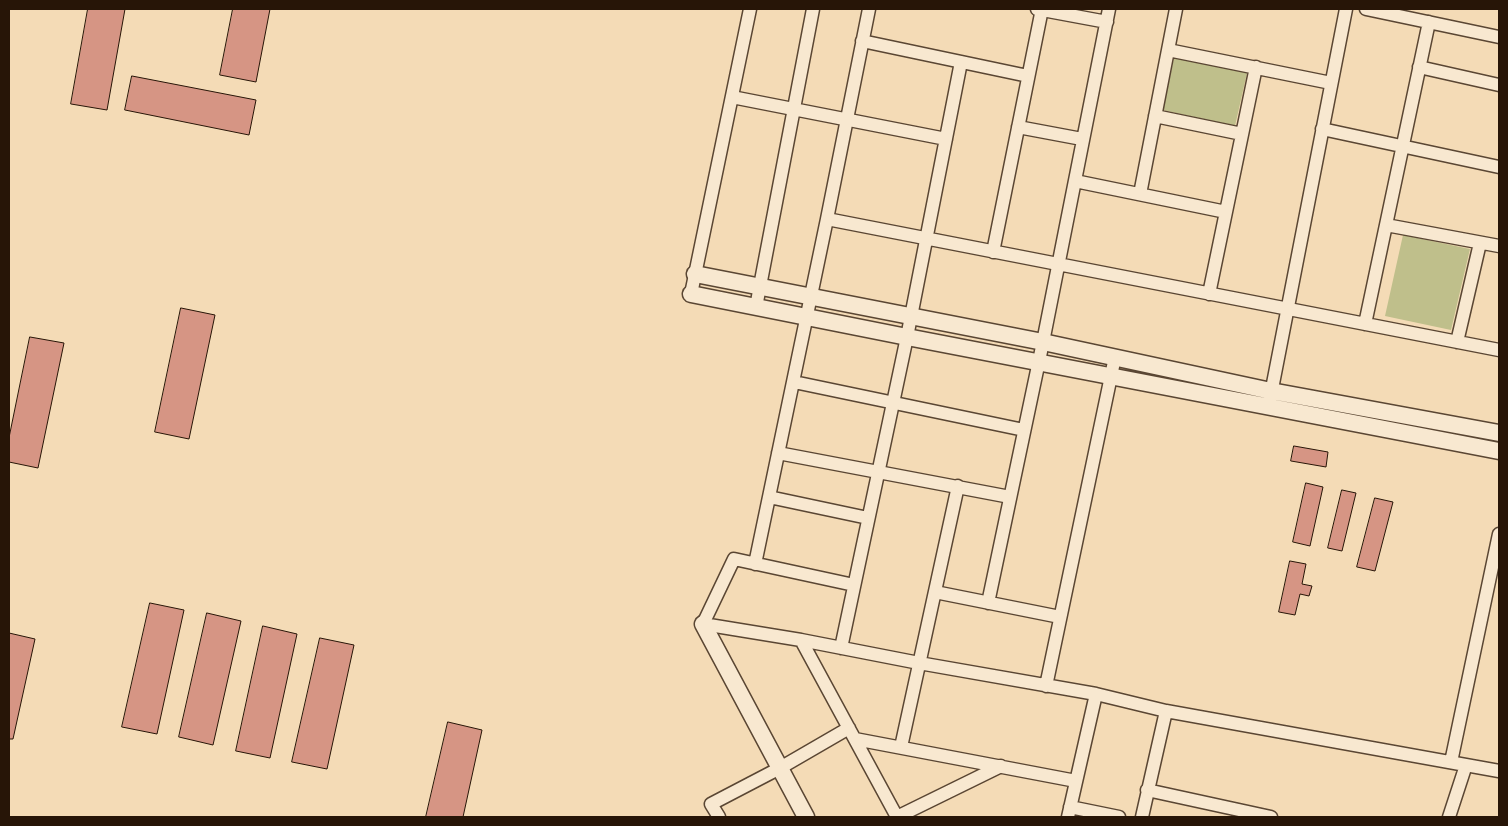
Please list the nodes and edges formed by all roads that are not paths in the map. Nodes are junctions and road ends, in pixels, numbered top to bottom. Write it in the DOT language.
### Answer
graph roads {
  1 [pos="750,9"];
  2 [pos="813,9"];
  3 [pos="868,9"];
  4 [pos="1040,9"];
  5 [pos="1109,9"];
  6 [pos="1176,9"];
  7 [pos="1346,9"];
  8 [pos="1366,9"];
  9 [pos="1107,22"];
  10 [pos="1429,22"];
  11 [pos="1499,36"];
  12 [pos="862,41"];
  13 [pos="1168,50"];
  14 [pos="961,62"];
  15 [pos="1256,67"];
  16 [pos="1419,67"];
  17 [pos="1028,76"];
  18 [pos="1331,83"];
  19 [pos="1499,85"];
  20 [pos="732,97"];
  21 [pos="794,109"];
  22 [pos="1155,116"];
  23 [pos="846,120"];
  24 [pos="1018,127"];
  25 [pos="1322,129"];
  26 [pos="1242,134"];
  27 [pos="946,139"];
  28 [pos="1082,139"];
  29 [pos="1402,146"];
  30 [pos="1499,167"];
  31 [pos="1075,181"];
  32 [pos="1140,194"];
  33 [pos="1226,212"];
  34 [pos="827,219"];
  35 [pos="1386,225"];
  36 [pos="926,238"];
  37 [pos="1480,243"];
  38 [pos="1499,246"];
  39 [pos="993,252"];
  40 [pos="1058,264"];
  41 [pos="695,274"];
  42 [pos="760,288"];
  43 [pos="691,294"];
  44 [pos="1209,294"];
  45 [pos="811,296"];
  46 [pos="756,307"];
  47 [pos="1288,309"];
  48 [pos="807,317"];
  49 [pos="910,317"];
  50 [pos="1365,324"];
  51 [pos="906,337"];
  52 [pos="1043,342"];
  53 [pos="1457,342"];
  54 [pos="1499,350"];
  55 [pos="1115,357"];
  56 [pos="1038,362"];
  57 [pos="1110,376"];
  58 [pos="794,382"];
  59 [pos="1270,398"];
  60 [pos="893,402"];
  61 [pos="1024,430"];
  62 [pos="1499,433"];
  63 [pos="1499,451"];
  64 [pos="778,453"];
  65 [pos="878,472"];
  66 [pos="958,486"];
  67 [pos="769,496"];
  68 [pos="1010,497"];
  69 [pos="868,518"];
  70 [pos="1499,534"];
  71 [pos="755,564"];
  72 [pos="854,585"];
  73 [pos="935,592"];
  74 [pos="988,602"];
  75 [pos="1060,617"];
  76 [pos="703,624"];
  77 [pos="802,640"];
  78 [pos="841,648"];
  79 [pos="919,664"];
  80 [pos="1046,686"];
  81 [pos="1096,694"];
  82 [pos="1166,710"];
  83 [pos="852,734"];
  84 [pos="901,747"];
  85 [pos="1451,762"];
  86 [pos="1466,765"];
  87 [pos="1001,766"];
  88 [pos="780,768"];
  89 [pos="1499,772"];
  90 [pos="1076,781"];
  91 [pos="1147,790"];
  92 [pos="1217,812"];
  93 [pos="1071,814"];
  94 [pos="719,817"];
  95 [pos="806,817"];
  96 [pos="1119,817"];
  97 [pos="1142,817"];
  98 [pos="1271,817"];
  99 [pos="1449,817"];
  1 -- 20 [label="street"];
  2 -- 21 [label="street"];
  3 -- 12 [label="street"];
  4 -- 9 [label="street"];
  4 -- 17 [label="street"];
  5 -- 9 [label="street"];
  6 -- 13 [label="street"];
  7 -- 18 [label="street"];
  8 -- 10 [label="street"];
  9 -- 28 [label="street"];
  10 -- 11 [label="street"];
  10 -- 16 [label="street"];
  12 -- 14 [label="street"];
  12 -- 23 [label="street"];
  13 -- 15 [label="street"];
  13 -- 22 [label="street"];
  14 -- 17 [label="street"];
  14 -- 27 [label="street"];
  15 -- 18 [label="street"];
  15 -- 26 [label="street"];
  16 -- 19 [label="street"];
  16 -- 29 [label="street"];
  17 -- 24 [label="street"];
  18 -- 25 [label="street"];
  20 -- 21 [label="street"];
  20 -- 41 [label="street"];
  21 -- 23 [label="street"];
  21 -- 42 [label="street"];
  22 -- 26 [label="street"];
  22 -- 32 [label="street"];
  23 -- 27 [label="street"];
  23 -- 34 [label="street"];
  24 -- 28 [label="street"];
  24 -- 39 [label="street"];
  25 -- 29 [label="street"];
  25 -- 47 [label="street"];
  26 -- 33 [label="street"];
  27 -- 36 [label="street"];
  28 -- 31 [label="street"];
  29 -- 30 [label="street"];
  29 -- 35 [label="street"];
  31 -- 32 [label="street"];
  31 -- 40 [label="street"];
  32 -- 33 [label="street"];
  33 -- 44 [label="street"];
  34 -- 36 [label="street"];
  34 -- 45 [label="street"];
  35 -- 37 [label="street"];
  35 -- 50 [label="street"];
  36 -- 39 [label="street"];
  36 -- 49 [label="street"];
  37 -- 38 [label="street"];
  37 -- 53 [label="street"];
  39 -- 40 [label="street"];
  40 -- 44 [label="street"];
  40 -- 52 [label="street"];
  41 -- 42 [label="street"];
  41 -- 43 [label="street"];
  42 -- 45 [label="street"];
  42 -- 46 [label="street"];
  43 -- 46 [label="street"];
  44 -- 47 [label="street"];
  45 -- 48 [label="street"];
  45 -- 49 [label="street"];
  46 -- 48 [label="street"];
  47 -- 50 [label="street"];
  47 -- 59 [label="street"];
  48 -- 51 [label="street"];
  48 -- 58 [label="street"];
  49 -- 51 [label="street"];
  49 -- 52 [label="street"];
  50 -- 53 [label="street"];
  51 -- 56 [label="street"];
  51 -- 60 [label="street"];
  52 -- 55 [label="street"];
  52 -- 56 [label="street"];
  53 -- 54 [label="street"];
  55 -- 57 [label="street"];
  55 -- 59 [label="street"];
  56 -- 57 [label="street"];
  56 -- 61 [label="street"];
  57 -- 59 [label="street"];
  57 -- 75 [label="street"];
  58 -- 60 [label="street"];
  58 -- 64 [label="street"];
  59 -- 62 [label="street"];
  59 -- 63 [label="street"];
  60 -- 61 [label="street"];
  60 -- 65 [label="street"];
  61 -- 68 [label="street"];
  64 -- 65 [label="street"];
  64 -- 67 [label="street"];
  65 -- 66 [label="street"];
  65 -- 69 [label="street"];
  66 -- 68 [label="street"];
  66 -- 73 [label="street"];
  67 -- 69 [label="street"];
  67 -- 71 [label="street"];
  68 -- 74 [label="street"];
  69 -- 72 [label="street"];
  70 -- 85 [label="street"];
  71 -- 72 [label="street"];
  71 -- 76 [label="street"];
  72 -- 78 [label="street"];
  73 -- 74 [label="street"];
  73 -- 79 [label="street"];
  74 -- 75 [label="street"];
  75 -- 80 [label="street"];
  76 -- 77 [label="street"];
  76 -- 88 [label="street"];
  77 -- 78 [label="street"];
  77 -- 83 [label="street"];
  78 -- 79 [label="street"];
  79 -- 80 [label="street"];
  79 -- 84 [label="street"];
  80 -- 81 [label="street"];
  81 -- 82 [label="street"];
  81 -- 90 [label="street"];
  82 -- 85 [label="street"];
  82 -- 91 [label="street"];
  83 -- 84 [label="street"];
  83 -- 87 [label="street"];
  83 -- 88 [label="street"];
  84 -- 87 [label="street"];
  85 -- 86 [label="street"];
  86 -- 89 [label="street"];
  86 -- 99 [label="street"];
  87 -- 90 [label="street"];
  88 -- 94 [label="street"];
  88 -- 95 [label="street"];
  90 -- 93 [label="street"];
  91 -- 92 [label="street"];
  91 -- 97 [label="street"];
  92 -- 98 [label="street"];
  93 -- 96 [label="street"];
}
